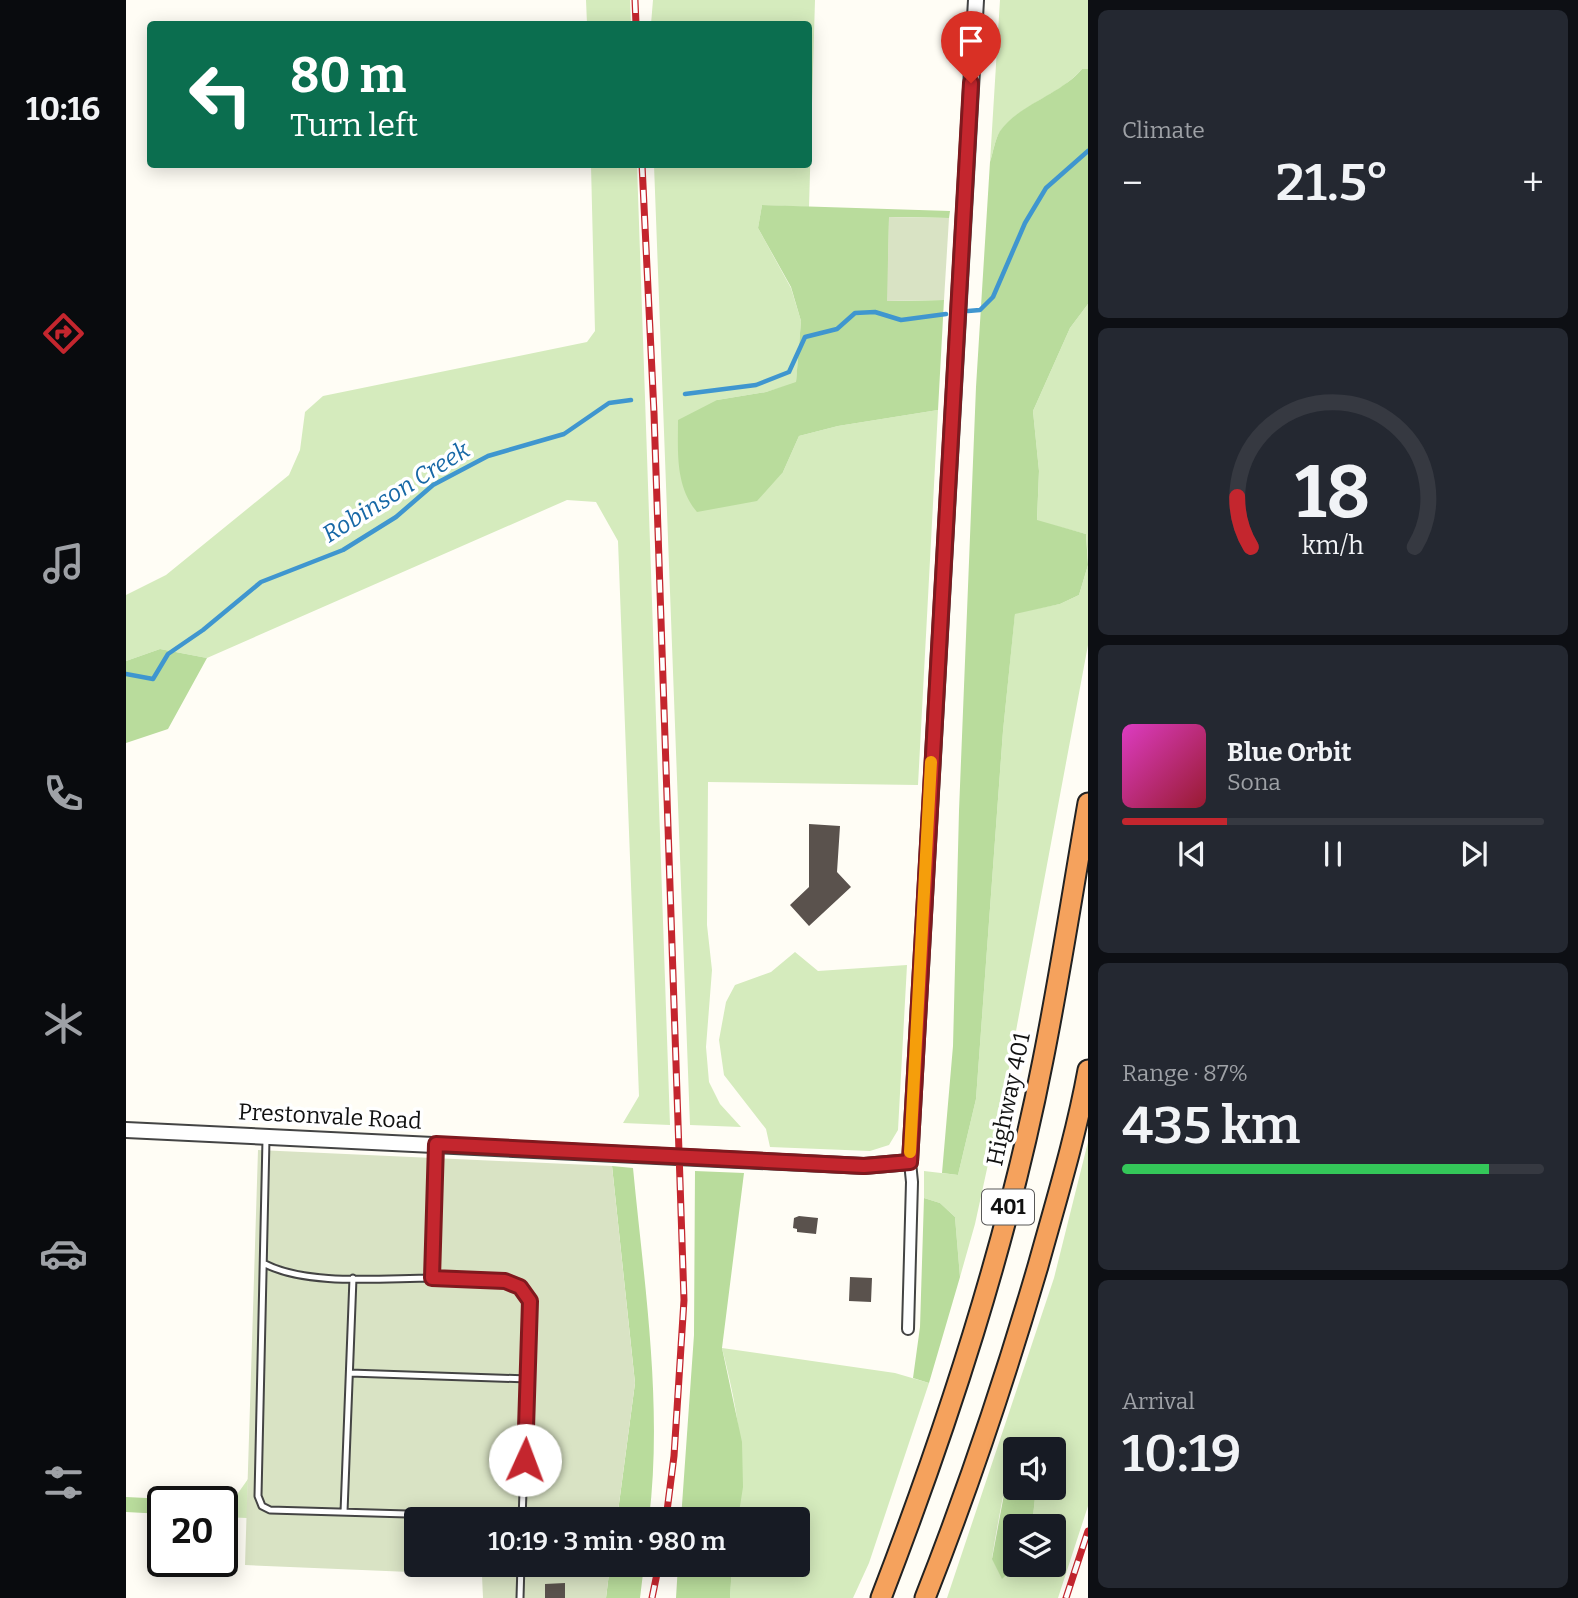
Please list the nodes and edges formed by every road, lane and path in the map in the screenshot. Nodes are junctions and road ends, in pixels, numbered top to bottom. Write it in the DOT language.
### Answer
graph roads {
  1 [pos="976,0"];
  2 [pos="1088,803"];
  3 [pos="1088,1070"];
  4 [pos="126,1130"];
  5 [pos="267,1136"];
  6 [pos="436,1144"];
  7 [pos="910,1162"];
  8 [pos="265,1264"];
  9 [pos="353,1278"];
  10 [pos="432,1278"];
  11 [pos="908,1329"];
  12 [pos="351,1373"];
  13 [pos="528,1379"];
  14 [pos="523,1507"];
  15 [pos="344,1511"];
  16 [pos="404,1513"];
  17 [pos="521,1577"];
  18 [pos="520,1598"];
  19 [pos="881,1598"];
  20 [pos="926,1598"];
  1 -- 7 [label="street"];
  2 -- 19 [label="highway, Highway 401 / 401"];
  3 -- 20 [label="highway, 401"];
  4 -- 5 [label="street, Prestonvale Road"];
  5 -- 6 [label="street, Prestonvale Road"];
  5 -- 8 [label="lane"];
  6 -- 7 [label="street, Prestonvale Road"];
  6 -- 10 [label="lane"];
  7 -- 11 [label="street"];
  8 -- 9 [label="lane"];
  8 -- 15 [label="lane"];
  9 -- 10 [label="lane"];
  9 -- 12 [label="lane"];
  10 -- 13 [label="lane"];
  12 -- 13 [label="lane"];
  12 -- 15 [label="lane"];
  13 -- 14 [label="lane"];
  15 -- 16 [label="lane"];
  17 -- 18 [label="lane"];
}
